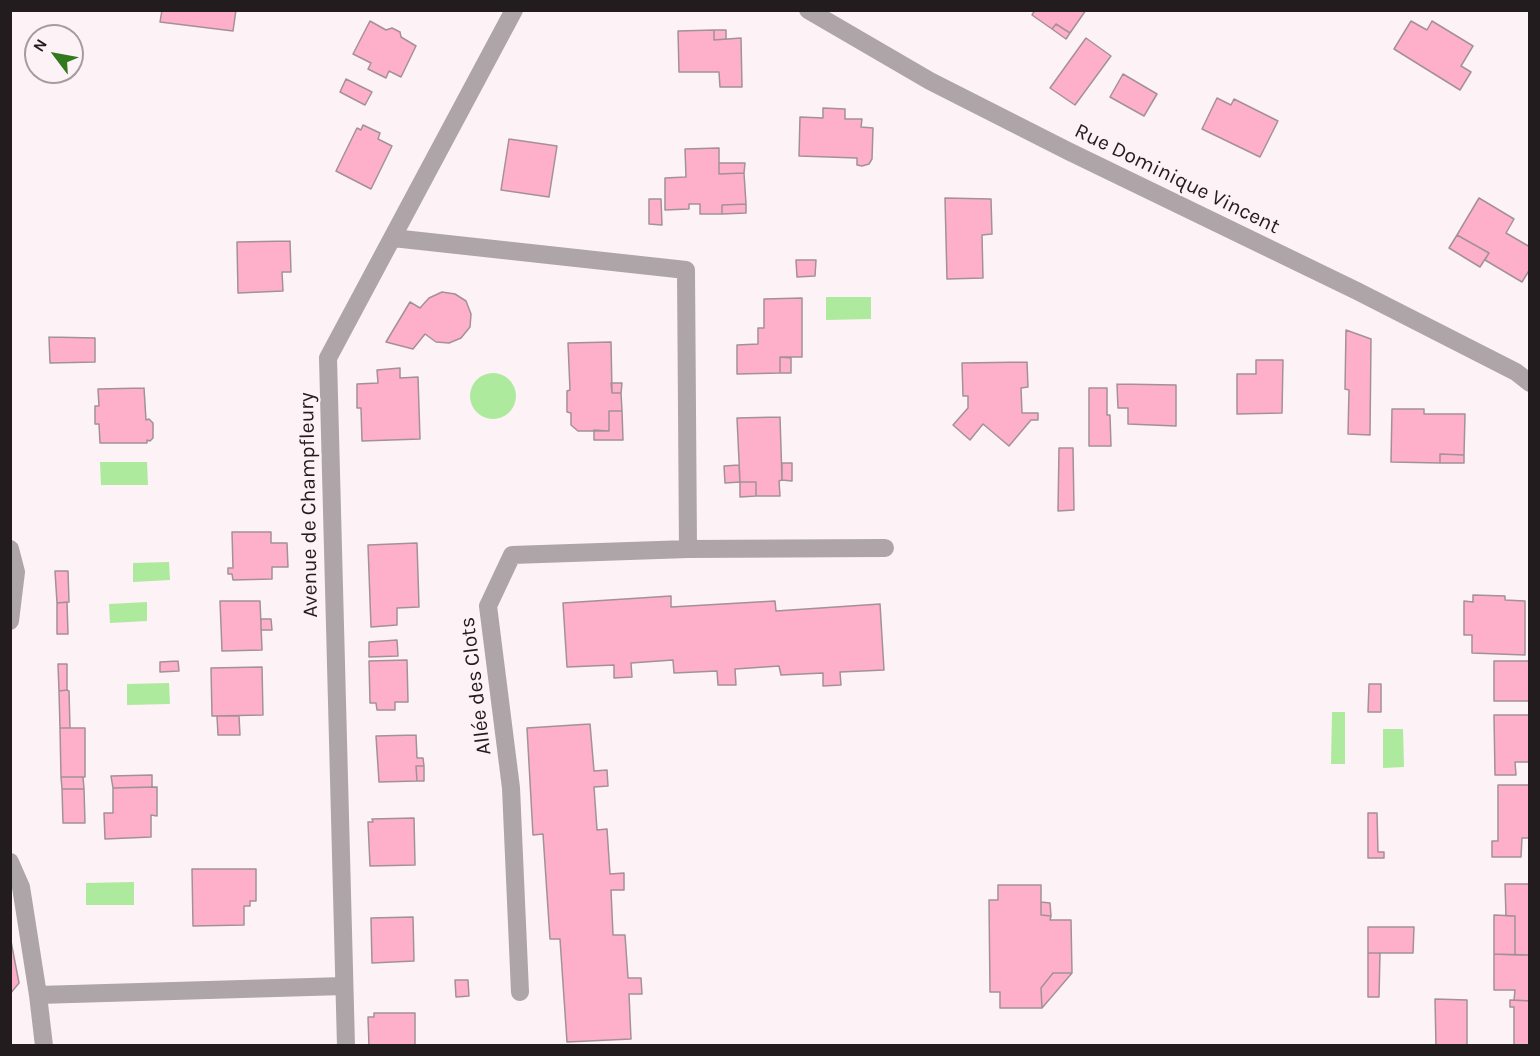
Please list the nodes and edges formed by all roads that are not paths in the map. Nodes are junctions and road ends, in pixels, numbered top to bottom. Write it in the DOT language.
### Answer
graph roads {
  1 [pos="514,10"];
  2 [pos="808,10"];
  3 [pos="393,238"];
  4 [pos="1530,383"];
  5 [pos="885,548"];
  6 [pos="10,549"];
  7 [pos="688,549"];
  8 [pos="10,621"];
  9 [pos="10,862"];
  10 [pos="344,986"];
  11 [pos="520,992"];
  12 [pos="38,995"];
  13 [pos="44,1046"];
  14 [pos="346,1046"];
  1 -- 3 [label="street, Avenue de Champfleury"];
  2 -- 4 [label="street, Rue Dominique Vincent"];
  3 -- 7 [label="street"];
  3 -- 10 [label="street, Avenue de Champfleury"];
  5 -- 7 [label="street, Allée des Clots"];
  6 -- 8 [label="street"];
  7 -- 11 [label="street, Allée des Clots"];
  9 -- 12 [label="street"];
  10 -- 12 [label="street"];
  10 -- 14 [label="street, Avenue de Champfleury"];
  12 -- 13 [label="street"];
}
